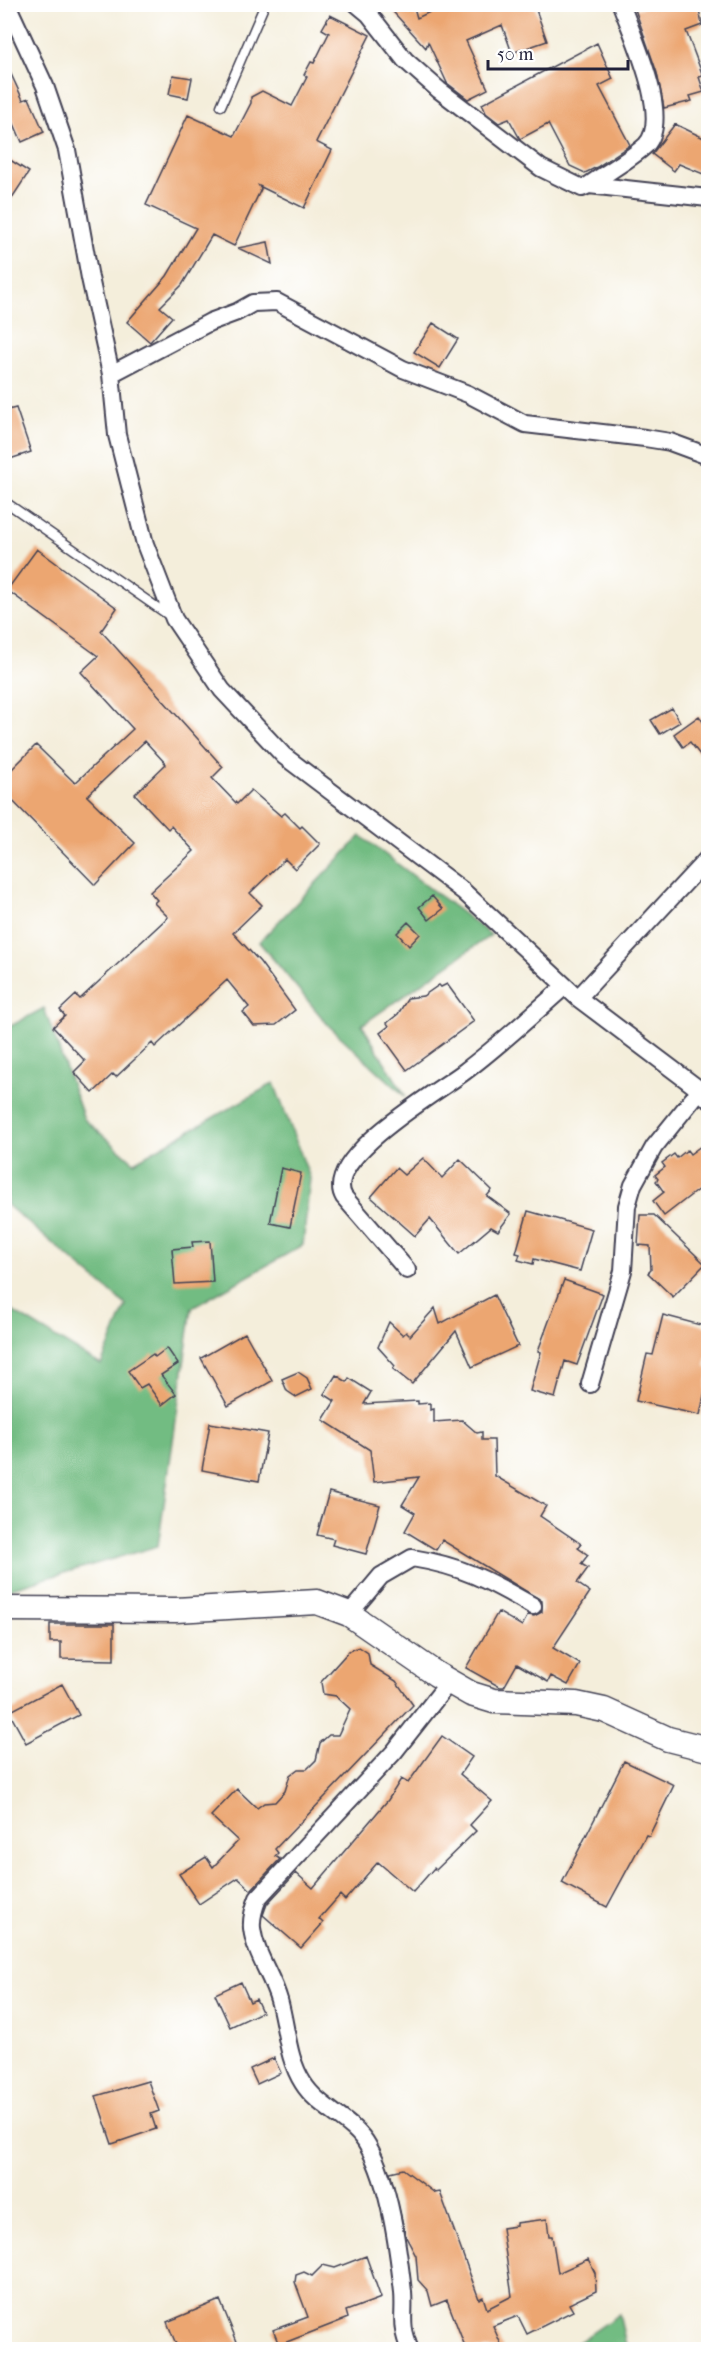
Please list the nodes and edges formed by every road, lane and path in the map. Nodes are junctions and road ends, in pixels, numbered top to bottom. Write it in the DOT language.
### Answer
graph roads {
  1 [pos="7,4"];
  2 [pos="265,4"];
  3 [pos="357,4"];
  4 [pos="621,4"];
  5 [pos="221,106"];
  6 [pos="589,185"];
  7 [pos="708,198"];
  8 [pos="111,374"];
  9 [pos="708,456"];
  10 [pos="4,501"];
  11 [pos="174,619"];
  12 [pos="708,858"];
  13 [pos="565,986"];
  14 [pos="578,998"];
  15 [pos="704,1094"];
  16 [pos="407,1270"];
  17 [pos="590,1384"];
  18 [pos="533,1606"];
  19 [pos="4,1609"];
  20 [pos="350,1614"];
  21 [pos="449,1682"];
  22 [pos="708,1749"];
  23 [pos="410,2349"];
  1 -- 8 [label="street"];
  2 -- 5 [label="lane"];
  3 -- 6 [label="street"];
  4 -- 6 [label="street"];
  6 -- 7 [label="street"];
  8 -- 9 [label="street"];
  8 -- 11 [label="street"];
  10 -- 11 [label="lane"];
  11 -- 13 [label="street"];
  12 -- 14 [label="street"];
  13 -- 14 [label="street"];
  13 -- 16 [label="street"];
  14 -- 15 [label="street"];
  15 -- 17 [label="street"];
  18 -- 20 [label="street"];
  19 -- 20 [label="street"];
  20 -- 21 [label="street"];
  21 -- 22 [label="street"];
  21 -- 23 [label="street"];
}
